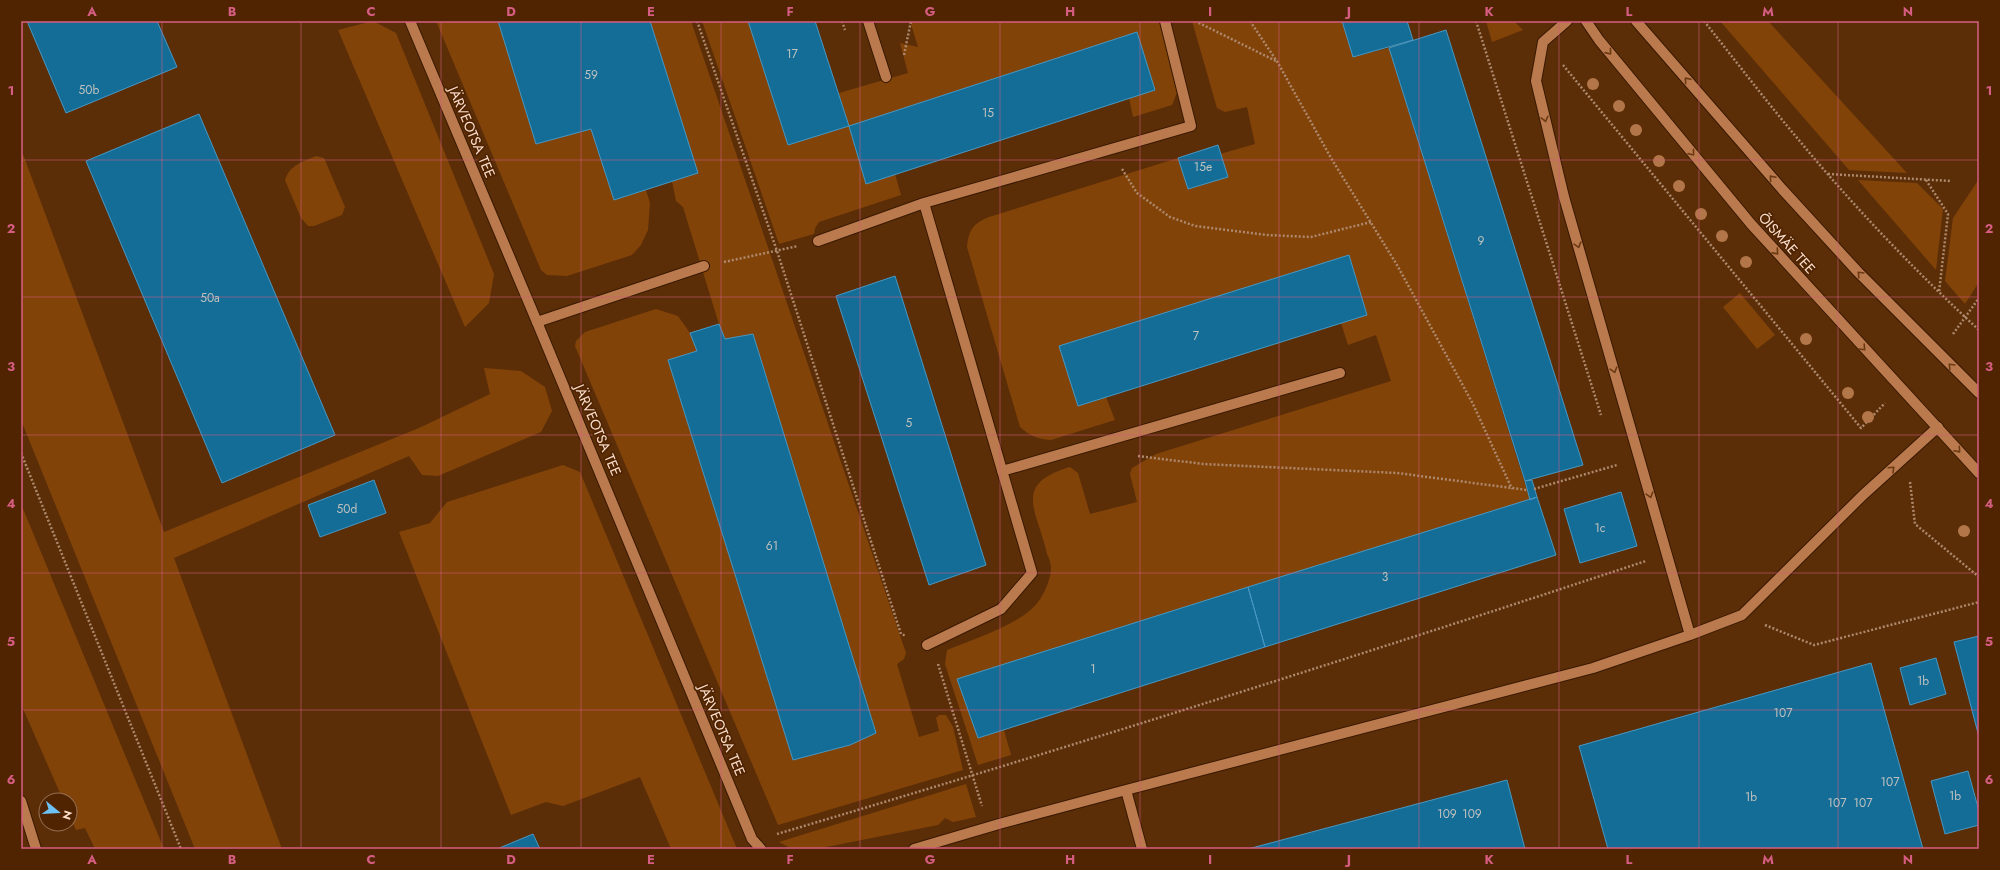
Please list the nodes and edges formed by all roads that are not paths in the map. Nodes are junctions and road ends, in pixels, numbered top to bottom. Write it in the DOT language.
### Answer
graph roads {
  1 [pos="410,21"];
  2 [pos="868,21"];
  3 [pos="1165,21"];
  4 [pos="1567,21"];
  5 [pos="1586,21"];
  6 [pos="1636,21"];
  7 [pos="886,77"];
  8 [pos="924,203"];
  9 [pos="818,241"];
  10 [pos="704,266"];
  11 [pos="537,322"];
  12 [pos="1340,373"];
  13 [pos="1979,393"];
  14 [pos="1938,427"];
  15 [pos="1002,471"];
  16 [pos="1979,473"];
  17 [pos="1690,635"];
  18 [pos="927,645"];
  19 [pos="1126,790"];
  20 [pos="21,801"];
  21 [pos="36,849"];
  22 [pos="761,849"];
  23 [pos="914,849"];
  24 [pos="1142,849"];
  1 -- 11 [label="street, JÄRVEOTSA TEE"];
  2 -- 7 [label="street"];
  3 -- 8 [label="street"];
  4 -- 17 [label="street, one-way"];
  5 -- 14 [label="street, ÕISMÄE TEE, one-way"];
  13 -- 6 [label="street, one-way"];
  8 -- 9 [label="street"];
  8 -- 15 [label="street"];
  10 -- 11 [label="street"];
  11 -- 22 [label="street, JÄRVEOTSA TEE"];
  12 -- 15 [label="street"];
  14 -- 16 [label="street, ÕISMÄE TEE, one-way"];
  17 -- 14 [label="street, one-way"];
  15 -- 18 [label="street"];
  17 -- 19 [label="street"];
  19 -- 23 [label="street"];
  19 -- 24 [label="street"];
  20 -- 21 [label="street"];
}
